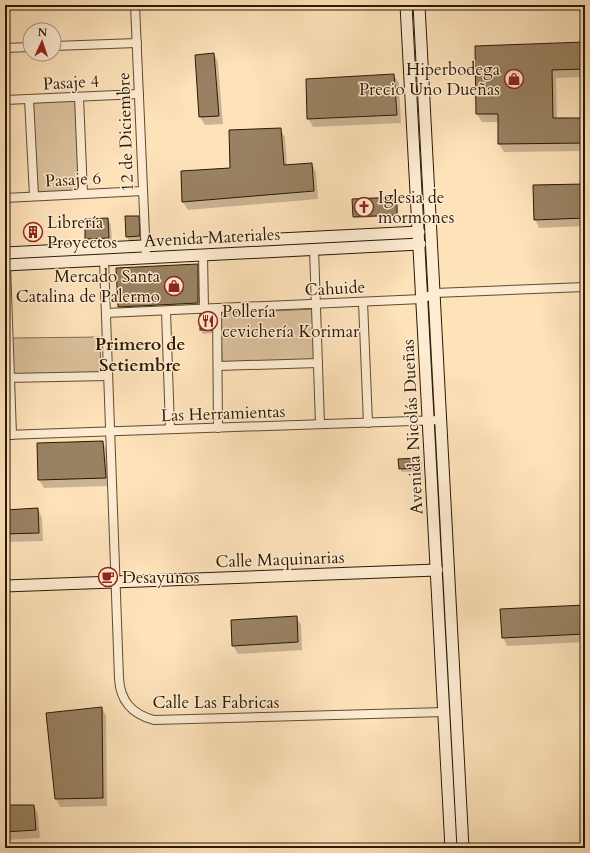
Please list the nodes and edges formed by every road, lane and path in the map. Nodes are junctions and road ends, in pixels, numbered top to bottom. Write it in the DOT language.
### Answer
graph roads {
  1 [pos="135,5"];
  2 [pos="406,5"];
  3 [pos="419,5"];
  4 [pos="137,43"];
  5 [pos="62,46"];
  6 [pos="22,47"];
  7 [pos="5,48"];
  8 [pos="139,94"];
  9 [pos="78,97"];
  10 [pos="29,99"];
  11 [pos="5,100"];
  12 [pos="143,191"];
  13 [pos="83,194"];
  14 [pos="34,196"];
  15 [pos="5,198"];
  16 [pos="419,232"];
  17 [pos="420,244"];
  18 [pos="145,246"];
  19 [pos="314,249"];
  20 [pos="5,253"];
  21 [pos="203,255"];
  22 [pos="146,258"];
  23 [pos="104,260"];
  24 [pos="6,265"];
  25 [pos="585,287"];
  26 [pos="434,293"];
  27 [pos="422,299"];
  28 [pos="362,302"];
  29 [pos="317,304"];
  30 [pos="217,308"];
  31 [pos="204,309"];
  32 [pos="166,311"];
  33 [pos="106,313"];
  34 [pos="318,363"];
  35 [pos="218,366"];
  36 [pos="108,376"];
  37 [pos="8,378"];
  38 [pos="429,420"];
  39 [pos="442,420"];
  40 [pos="368,423"];
  41 [pos="320,424"];
  42 [pos="218,428"];
  43 [pos="170,429"];
  44 [pos="110,431"];
  45 [pos="9,435"];
  46 [pos="446,497"];
  47 [pos="434,498"];
  48 [pos="437,570"];
  49 [pos="116,582"];
  50 [pos="5,586"];
  51 [pos="444,712"];
  52 [pos="451,848"];
  53 [pos="463,848"];
  1 -- 4 [label="street, 12 de Diciembre"];
  2 -- 16 [label="main road, Avenida Nicolás Dueñas"];
  3 -- 26 [label="main road, Avenida Nicolás Dueñas"];
  4 -- 5 [label="street"];
  4 -- 8 [label="street, 12 de Diciembre"];
  6 -- 7 [label="street"];
  8 -- 9 [label="street, Pasaje 4"];
  8 -- 12 [label="street, 12 de Diciembre"];
  9 -- 10 [label="street, Pasaje 4"];
  9 -- 13 [label="street"];
  10 -- 11 [label="street, Pasaje 4"];
  10 -- 14 [label="street"];
  12 -- 13 [label="street, Pasaje 6"];
  12 -- 18 [label="street, 12 de Diciembre"];
  13 -- 14 [label="street, Pasaje 6"];
  14 -- 15 [label="street, Pasaje 6"];
  16 -- 17 [label="main road, Avenida Nicolás Dueñas"];
  16 -- 18 [label="main road, Avenida Materiales"];
  17 -- 19 [label="main road, Avenida Materiales"];
  17 -- 27 [label="main road, Avenida Nicolás Dueñas"];
  18 -- 20 [label="main road, Avenida Materiales"];
  18 -- 22 [label="street, 12 de Diciembre"];
  19 -- 21 [label="main road, Avenida Materiales"];
  19 -- 29 [label="street"];
  21 -- 22 [label="main road, Avenida Materiales"];
  21 -- 31 [label="street"];
  22 -- 23 [label="main road, Avenida Materiales"];
  23 -- 24 [label="main road, Avenida Materiales"];
  23 -- 33 [label="street, Calle Las Fabricas"];
  24 -- 37 [label="street"];
  25 -- 26 [label="street"];
  26 -- 27 [label="street"];
  26 -- 39 [label="main road, Avenida Nicolás Dueñas"];
  27 -- 28 [label="street, Cahuide"];
  27 -- 38 [label="main road, Avenida Nicolás Dueñas"];
  28 -- 29 [label="street, Cahuide"];
  28 -- 40 [label="street"];
  29 -- 30 [label="street, Cahuide"];
  29 -- 34 [label="street"];
  30 -- 31 [label="street, Cahuide"];
  30 -- 35 [label="street"];
  31 -- 32 [label="street, Cahuide"];
  32 -- 33 [label="street, Cahuide"];
  32 -- 43 [label="street"];
  33 -- 36 [label="street, Calle Las Fabricas"];
  34 -- 35 [label="street"];
  34 -- 41 [label="street"];
  35 -- 42 [label="street"];
  36 -- 37 [label="street"];
  36 -- 44 [label="street, Calle Las Fabricas"];
  37 -- 45 [label="street"];
  38 -- 39 [label="street, Las Herramientas"];
  38 -- 40 [label="street, Las Herramientas"];
  38 -- 47 [label="main road, Avenida Nicolás Dueñas"];
  39 -- 46 [label="main road, Avenida Nicolás Dueñas"];
  40 -- 41 [label="street, Las Herramientas"];
  41 -- 42 [label="street, Las Herramientas"];
  42 -- 43 [label="street, Las Herramientas"];
  43 -- 44 [label="street, Las Herramientas"];
  44 -- 45 [label="street, Las Herramientas"];
  44 -- 49 [label="street, Calle Las Fabricas"];
  46 -- 47 [label="main road"];
  46 -- 53 [label="main road, Avenida Nicolás Dueñas"];
  47 -- 48 [label="main road, Avenida Nicolás Dueñas"];
  48 -- 49 [label="main road, Calle Maquinarias"];
  48 -- 51 [label="main road, Avenida Nicolás Dueñas"];
  49 -- 50 [label="main road, Calle Maquinarias"];
  49 -- 51 [label="street, Calle Las Fabricas"];
  51 -- 52 [label="main road, Avenida Nicolás Dueñas"];
}
